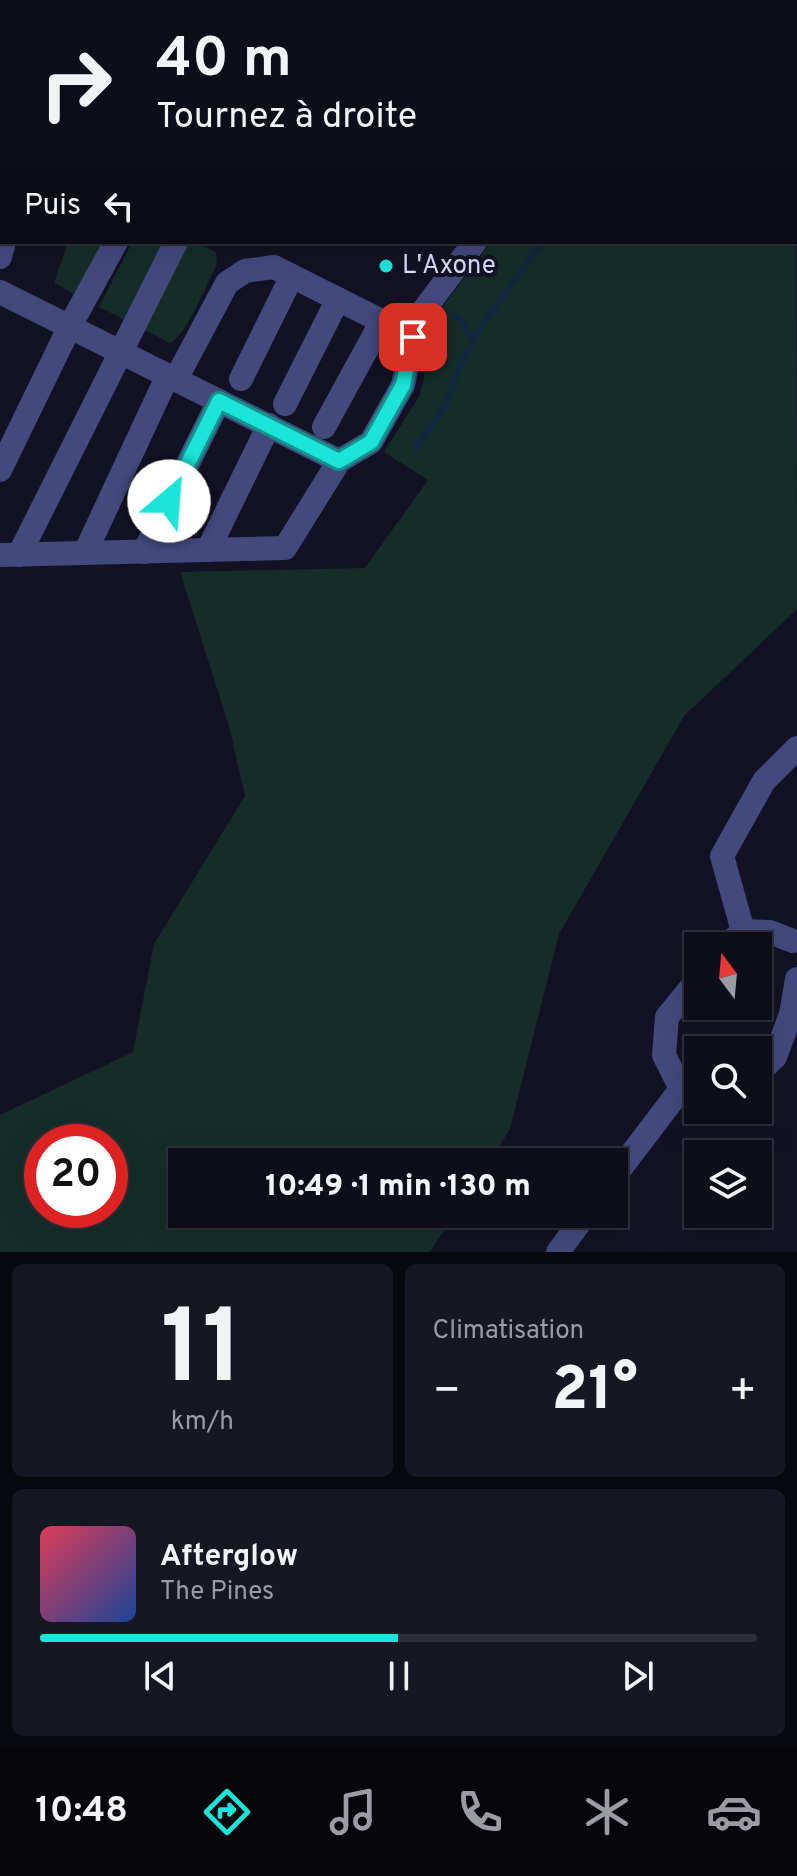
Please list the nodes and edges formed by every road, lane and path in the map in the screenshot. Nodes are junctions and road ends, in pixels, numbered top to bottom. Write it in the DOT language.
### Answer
graph roads {
  1 [pos="115,244"];
  2 [pos="175,244"];
  3 [pos="473,244"];
  4 [pos="292,276"];
  5 [pos="0,292"];
  6 [pos="338,299"];
  7 [pos="382,321"];
  8 [pos="70,326"];
  9 [pos="413,337"];
  10 [pos="120,352"];
  11 [pos="172,377"];
  12 [pos="241,379"];
  13 [pos="219,401"];
  14 [pos="285,404"];
  15 [pos="269,425"];
  16 [pos="324,427"];
  17 [pos="339,461"];
  18 [pos="0,470"];
  19 [pos="208,550"];
  20 [pos="144,552"];
  21 [pos="85,553"];
  22 [pos="9,555"];
  23 [pos="797,748"];
  24 [pos="734,932"];
  25 [pos="772,933"];
  26 [pos="796,942"];
  27 [pos="797,979"];
  28 [pos="684,996"];
  29 [pos="772,1060"];
  30 [pos="684,1085"];
  31 [pos="684,1098"];
  32 [pos="628,1161"];
  33 [pos="576,1228"];
  34 [pos="558,1252"];
  1 -- 8 [label="street"];
  2 -- 10 [label="street"];
  3 -- 9 [label="street"];
  4 -- 6 [label="street"];
  4 -- 11 [label="street"];
  4 -- 12 [label="street"];
  5 -- 8 [label="street"];
  6 -- 7 [label="street"];
  6 -- 14 [label="street"];
  7 -- 9 [label="street"];
  7 -- 16 [label="street"];
  8 -- 10 [label="street"];
  8 -- 18 [label="street"];
  9 -- 17 [label="street"];
  10 -- 11 [label="street"];
  10 -- 22 [label="street"];
  11 -- 13 [label="street"];
  11 -- 21 [label="street"];
  13 -- 15 [label="street"];
  13 -- 20 [label="street"];
  15 -- 17 [label="street"];
  15 -- 19 [label="street"];
  17 -- 19 [label="street"];
  19 -- 20 [label="street"];
  20 -- 21 [label="street"];
  21 -- 22 [label="street"];
  23 -- 24 [label="street"];
  25 -- 26 [label="street"];
  27 -- 29 [label="street"];
  28 -- 30 [label="street"];
  31 -- 32 [label="street"];
  33 -- 34 [label="street"];
}
